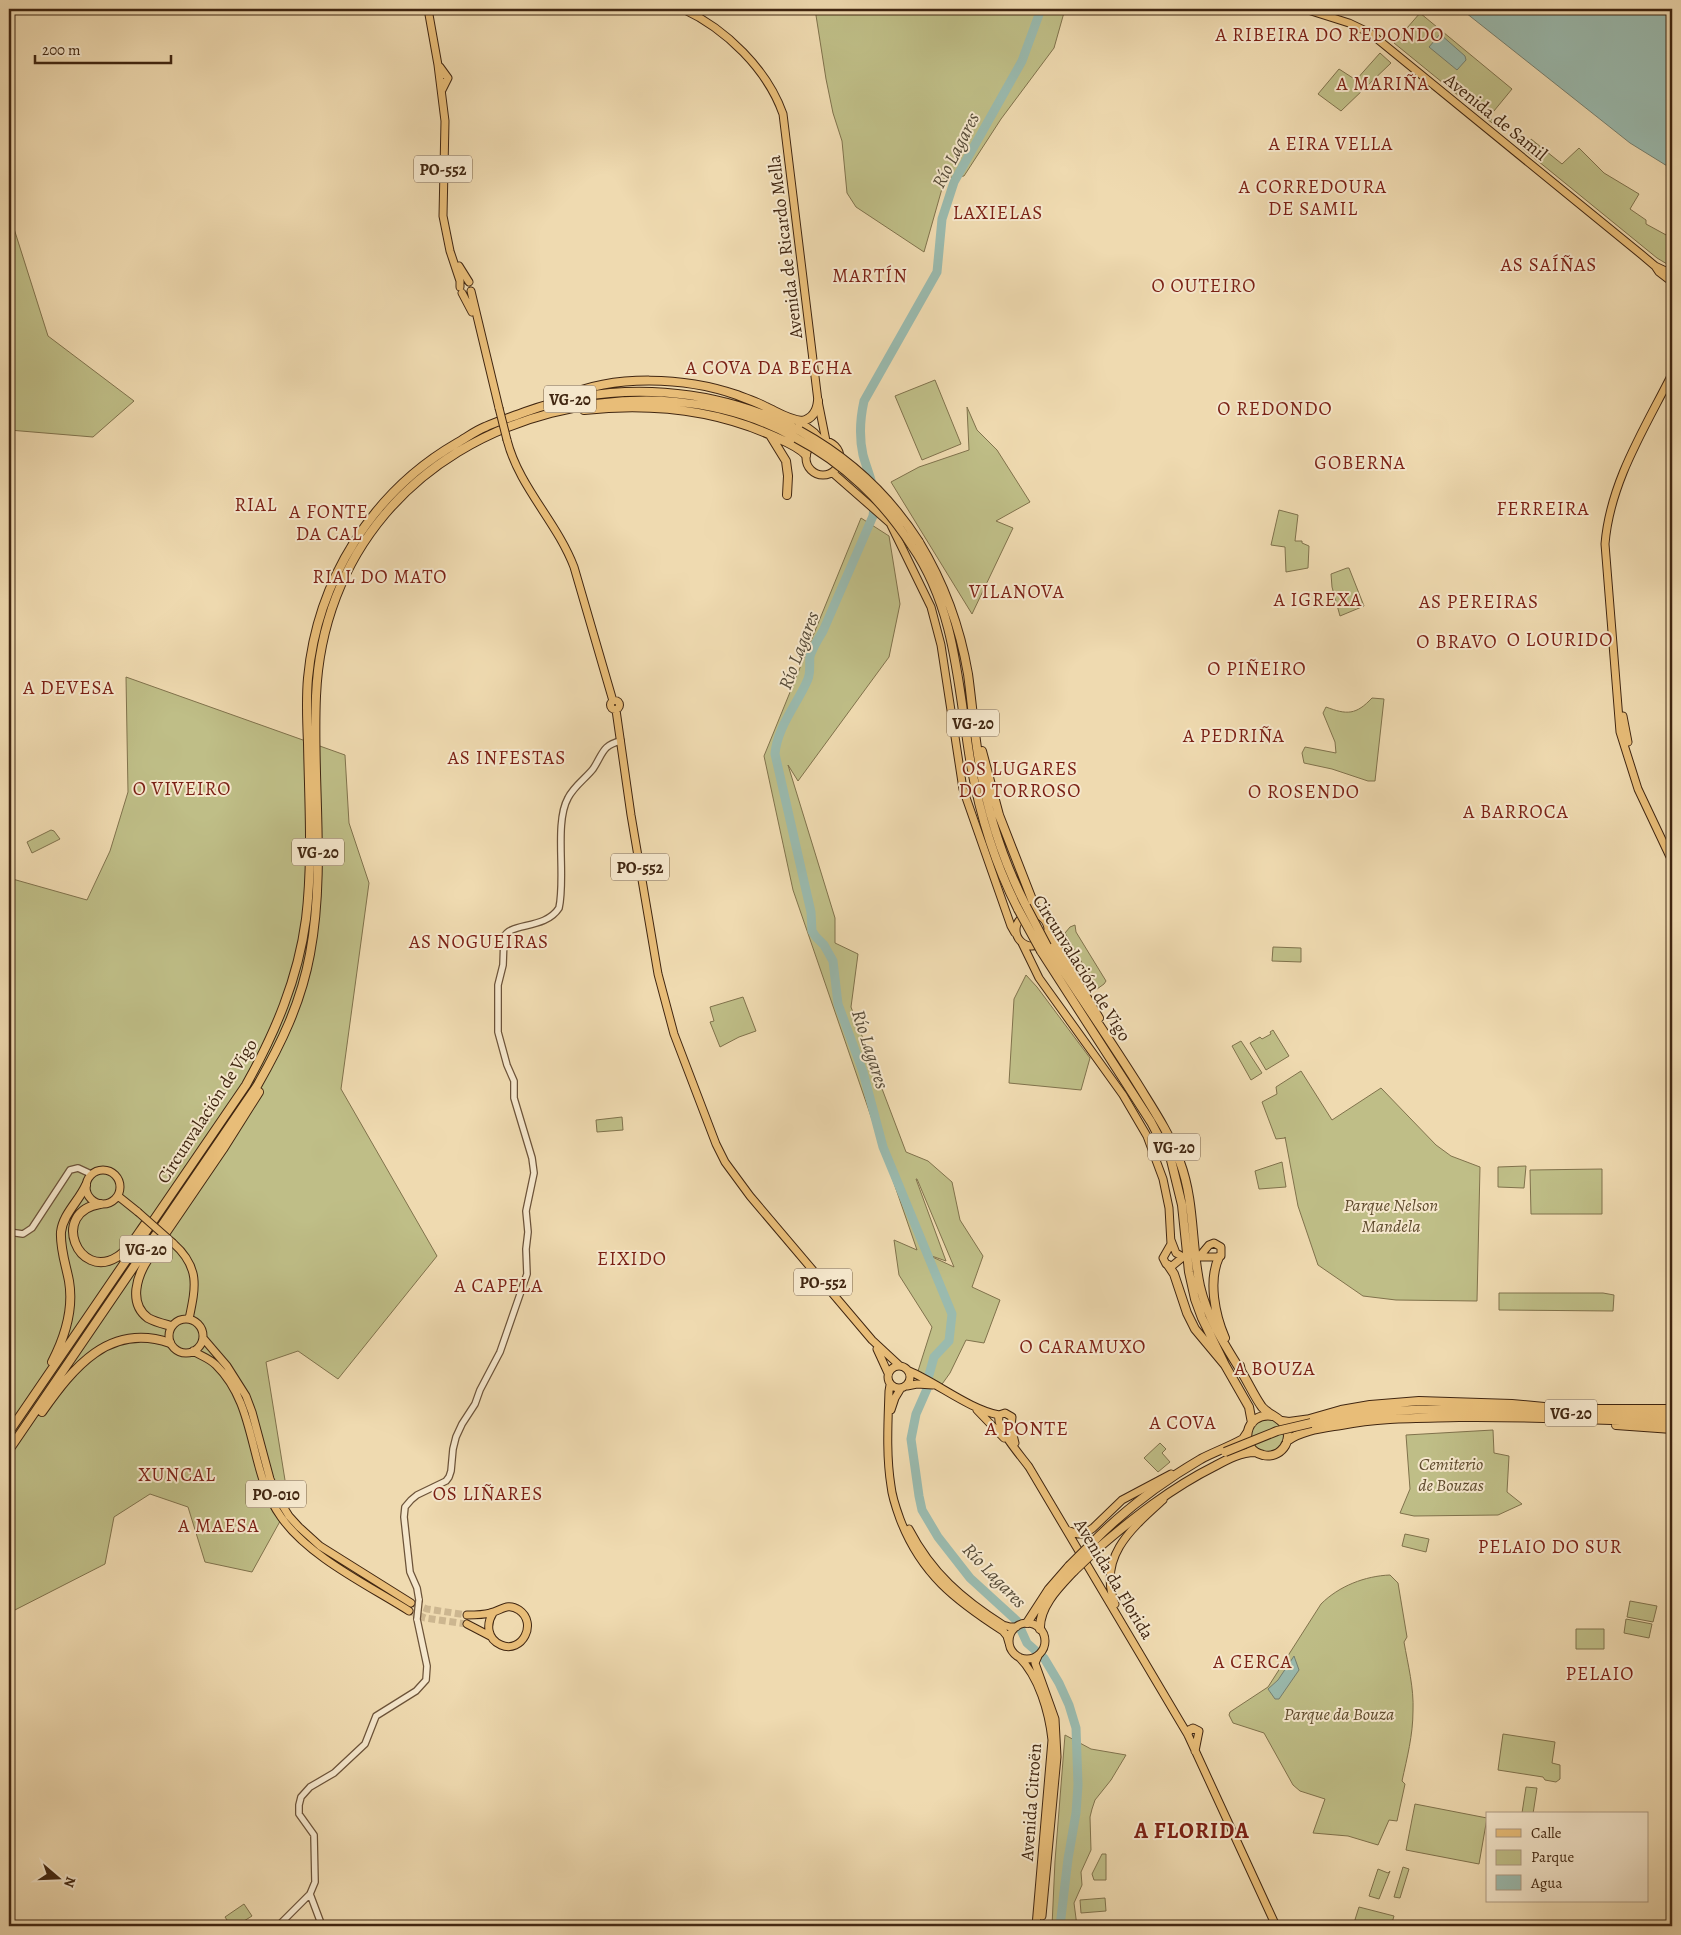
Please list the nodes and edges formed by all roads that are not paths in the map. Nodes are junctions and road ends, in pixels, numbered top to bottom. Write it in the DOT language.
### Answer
graph roads {
  1 [pos="428,9"];
  2 [pos="678,9"];
  3 [pos="683,9"];
  4 [pos="1295,9"];
  5 [pos="1308,9"];
  6 [pos="702,22"];
  7 [pos="746,60"];
  8 [pos="448,240"];
  9 [pos="1656,266"];
  10 [pos="1672,274"];
  11 [pos="469,282"];
  12 [pos="1672,282"];
  13 [pos="461,290"];
  14 [pos="471,292"];
  15 [pos="481,333"];
  16 [pos="1672,374"];
  17 [pos="1672,383"];
  18 [pos="818,401"];
  19 [pos="550,403"];
  20 [pos="535,417"];
  21 [pos="797,421"];
  22 [pos="770,435"];
  23 [pos="798,435"];
  24 [pos="824,441"];
  25 [pos="806,456"];
  26 [pos="833,472"];
  27 [pos="787,495"];
  28 [pos="374,520"];
  29 [pos="916,544"];
  30 [pos="970,694"];
  31 [pos="621,741"];
  32 [pos="312,749"];
  33 [pos="1672,851"];
  34 [pos="1672,861"];
  35 [pos="1022,908"];
  36 [pos="1005,910"];
  37 [pos="1038,914"];
  38 [pos="1021,918"];
  39 [pos="1048,932"];
  40 [pos="1015,933"];
  41 [pos="1022,943"];
  42 [pos="1030,946"];
  43 [pos="1044,948"];
  44 [pos="1029,960"];
  45 [pos="280,1045"];
  46 [pos="1127,1068"];
  47 [pos="91,1174"];
  48 [pos="182,1178"];
  49 [pos="86,1185"];
  50 [pos="118,1196"];
  51 [pos="100,1204"];
  52 [pos="9,1232"];
  53 [pos="1171,1240"];
  54 [pos="1167,1252"];
  55 [pos="1177,1257"];
  56 [pos="1219,1257"];
  57 [pos="1168,1266"];
  58 [pos="189,1319"];
  59 [pos="171,1326"];
  60 [pos="203,1338"];
  61 [pos="872,1340"];
  62 [pos="170,1342"];
  63 [pos="193,1351"];
  64 [pos="1225,1365"];
  65 [pos="900,1366"];
  66 [pos="1241,1371"];
  67 [pos="909,1372"];
  68 [pos="888,1373"];
  69 [pos="47,1376"];
  70 [pos="925,1381"];
  71 [pos="890,1385"];
  72 [pos="904,1387"];
  73 [pos="975,1408"];
  74 [pos="1600,1409"];
  75 [pos="1672,1409"];
  76 [pos="1000,1415"];
  77 [pos="1672,1415"];
  78 [pos="1273,1416"];
  79 [pos="1579,1416"];
  80 [pos="984,1417"];
  81 [pos="1482,1417"];
  82 [pos="1282,1421"];
  83 [pos="1672,1422"];
  84 [pos="1252,1423"];
  85 [pos="1310,1423"];
  86 [pos="1011,1424"];
  87 [pos="1001,1426"];
  88 [pos="1672,1428"];
  89 [pos="9,1432"];
  90 [pos="1247,1433"];
  91 [pos="1287,1441"];
  92 [pos="1017,1450"];
  93 [pos="9,1451"];
  94 [pos="1255,1452"];
  95 [pos="1200,1460"];
  96 [pos="1199,1474"];
  97 [pos="1067,1530"];
  98 [pos="1094,1547"];
  99 [pos="1072,1569"];
  100 [pos="950,1600"];
  101 [pos="415,1601"];
  102 [pos="409,1611"];
  103 [pos="1116,1612"];
  104 [pos="493,1613"];
  105 [pos="467,1615"];
  106 [pos="979,1615"];
  107 [pos="1027,1623"];
  108 [pos="467,1624"];
  109 [pos="1013,1628"];
  110 [pos="1040,1629"];
  111 [pos="490,1636"];
  112 [pos="1009,1643"];
  113 [pos="1018,1657"];
  114 [pos="1036,1659"];
  115 [pos="1189,1733"];
  116 [pos="1196,1751"];
  117 [pos="310,1894"];
  118 [pos="278,1926"];
  119 [pos="322,1926"];
  120 [pos="1036,1926"];
  121 [pos="1041,1926"];
  122 [pos="1276,1926"];
  1 -- 8 [label="main road, PO-552"];
  2 -- 6 [label="main road, Avenida de Ricardo Mella"];
  3 -- 6 [label="main road, Avenida de Ricardo Mella"];
  4 -- 5 [label="main road, Avenida de Samil"];
  5 -- 9 [label="main road, Avenida de Samil"];
  6 -- 7 [label="main road, Avenida de Ricardo Mella"];
  6 -- 7 [label="main road, Avenida de Ricardo Mella"];
  7 -- 18 [label="main road, Avenida de Ricardo Mella"];
  8 -- 11 [label="main road, PO-552"];
  8 -- 13 [label="main road, PO-552"];
  9 -- 10 [label="main road, Avenida de Samil"];
  9 -- 12 [label="main road, Avenida de Samil"];
  11 -- 13 [label="main road"];
  11 -- 14 [label="main road, PO-552"];
  13 -- 14 [label="main road"];
  13 -- 15 [label="main road, PO-552"];
  14 -- 15 [label="main road, PO-552"];
  15 -- 31 [label="main road, PO-552, bridge"];
  16 -- 34 [label="main road"];
  17 -- 33 [label="main road"];
  18 -- 21 [label="highway"];
  18 -- 24 [label="main road, Avenida de Ricardo Mella"];
  19 -- 21 [label="highway"];
  19 -- 23 [label="highway, Circunvalación de Vigo / VG-20"];
  19 -- 28 [label="highway, Circunvalación de Vigo / VG-20"];
  20 -- 22 [label="highway"];
  20 -- 23 [label="highway, Circunvalación de Vigo / VG-20"];
  20 -- 28 [label="highway, Circunvalación de Vigo / VG-20"];
  21 -- 24 [label="highway"];
  22 -- 25 [label="highway"];
  22 -- 27 [label="highway"];
  23 -- 29 [label="highway, Circunvalación de Vigo / VG-20, bridge"];
  24 -- 25 [label="main road"];
  24 -- 26 [label="main road"];
  25 -- 26 [label="main road"];
  26 -- 36 [label="main road"];
  28 -- 32 [label="highway, Circunvalación de Vigo / VG-20"];
  29 -- 30 [label="highway, Circunvalación de Vigo / VG-20"];
  29 -- 35 [label="highway, Circunvalación de Vigo / VG-20"];
  30 -- 35 [label="highway, Circunvalación de Vigo / VG-20"];
  30 -- 37 [label="highway"];
  31 -- 61 [label="main road, PO-552"];
  31 -- 101 [label="street"];
  32 -- 45 [label="highway, Circunvalación de Vigo / VG-20"];
  32 -- 48 [label="highway, Circunvalación de Vigo / VG-20"];
  35 -- 43 [label="highway, Circunvalación de Vigo / VG-20, bridge"];
  36 -- 38 [label="main road"];
  36 -- 40 [label="main road"];
  37 -- 38 [label="main road"];
  37 -- 39 [label="main road"];
  38 -- 40 [label="main road"];
  39 -- 42 [label="main road"];
  39 -- 46 [label="highway"];
  40 -- 41 [label="main road"];
  41 -- 42 [label="main road"];
  41 -- 44 [label="main road"];
  42 -- 44 [label="main road"];
  43 -- 46 [label="highway, Circunvalación de Vigo / VG-20"];
  43 -- 64 [label="highway, Circunvalación de Vigo / VG-20"];
  44 -- 53 [label="main road"];
  45 -- 59 [label="highway"];
  45 -- 93 [label="highway, Circunvalación de Vigo / VG-20"];
  46 -- 66 [label="highway, Circunvalación de Vigo / VG-20"];
  47 -- 49 [label="main road"];
  47 -- 50 [label="main road"];
  47 -- 52 [label="street"];
  48 -- 51 [label="highway"];
  48 -- 69 [label="highway, Circunvalación de Vigo / VG-20"];
  49 -- 51 [label="main road"];
  49 -- 69 [label="highway"];
  50 -- 51 [label="main road"];
  50 -- 58 [label="main road, bridge"];
  53 -- 54 [label="main road"];
  53 -- 55 [label="main road"];
  54 -- 55 [label="main road"];
  54 -- 57 [label="main road"];
  55 -- 57 [label="main road"];
  56 -- 66 [label="highway"];
  57 -- 64 [label="highway"];
  58 -- 59 [label="main road"];
  58 -- 60 [label="main road"];
  59 -- 62 [label="main road"];
  60 -- 63 [label="main road"];
  60 -- 101 [label="main road, PO-010"];
  61 -- 65 [label="main road"];
  61 -- 68 [label="main road"];
  62 -- 63 [label="main road"];
  62 -- 93 [label="highway"];
  63 -- 102 [label="main road, PO-010"];
  64 -- 84 [label="highway"];
  65 -- 67 [label="main road"];
  65 -- 68 [label="main road"];
  66 -- 78 [label="highway"];
  67 -- 70 [label="main road, Avenida da Florida"];
  67 -- 72 [label="main road"];
  68 -- 71 [label="main road"];
  69 -- 89 [label="highway, Circunvalación de Vigo / VG-20"];
  70 -- 72 [label="main road, Avenida da Florida"];
  70 -- 73 [label="main road, Avenida da Florida"];
  71 -- 72 [label="main road"];
  71 -- 106 [label="main road"];
  72 -- 109 [label="main road"];
  73 -- 76 [label="main road, Avenida da Florida"];
  73 -- 80 [label="main road, Avenida da Florida"];
  74 -- 75 [label="highway"];
  74 -- 79 [label="highway"];
  74 -- 85 [label="highway"];
  76 -- 86 [label="main road"];
  76 -- 87 [label="main road"];
  77 -- 79 [label="highway, VG-20"];
  78 -- 82 [label="highway"];
  78 -- 84 [label="highway"];
  79 -- 81 [label="highway, VG-20"];
  79 -- 83 [label="highway, VG-20"];
  79 -- 85 [label="highway, VG-20"];
  79 -- 88 [label="highway"];
  80 -- 87 [label="main road, Avenida da Florida"];
  80 -- 92 [label="main road, Avenida da Florida"];
  81 -- 85 [label="highway, VG-20"];
  81 -- 91 [label="highway"];
  82 -- 85 [label="highway"];
  82 -- 91 [label="highway"];
  84 -- 90 [label="highway"];
  85 -- 98 [label="highway, VG-20, bridge"];
  86 -- 87 [label="main road"];
  86 -- 92 [label="main road, Avenida da Florida"];
  87 -- 92 [label="main road, Avenida da Florida"];
  90 -- 94 [label="highway"];
  90 -- 95 [label="highway"];
  91 -- 94 [label="highway"];
  92 -- 97 [label="main road, Avenida da Florida"];
  94 -- 96 [label="highway"];
  95 -- 97 [label="main road"];
  95 -- 98 [label="highway"];
  96 -- 98 [label="highway"];
  96 -- 103 [label="main road"];
  97 -- 103 [label="main road, Avenida da Florida"];
  98 -- 99 [label="highway, VG-20, bridge"];
  99 -- 107 [label="highway, VG-20"];
  99 -- 110 [label="highway, VG-20"];
  100 -- 106 [label="main road"];
  101 -- 117 [label="street, bridge"];
  103 -- 115 [label="main road, Avenida da Florida"];
  104 -- 105 [label="main road"];
  104 -- 111 [label="main road"];
  104 -- 111 [label="main road"];
  106 -- 112 [label="main road"];
  107 -- 109 [label="main road"];
  107 -- 110 [label="main road"];
  108 -- 111 [label="main road"];
  109 -- 112 [label="main road"];
  110 -- 114 [label="main road"];
  112 -- 113 [label="main road"];
  113 -- 114 [label="main road"];
  113 -- 120 [label="main road, Avenida Citroën"];
  114 -- 121 [label="main road, Avenida Citroën"];
  115 -- 116 [label="main road, Avenida da Florida"];
  115 -- 116 [label="main road"];
  116 -- 122 [label="main road, Avenida da Florida"];
  117 -- 118 [label="street"];
  117 -- 119 [label="street"];
}
